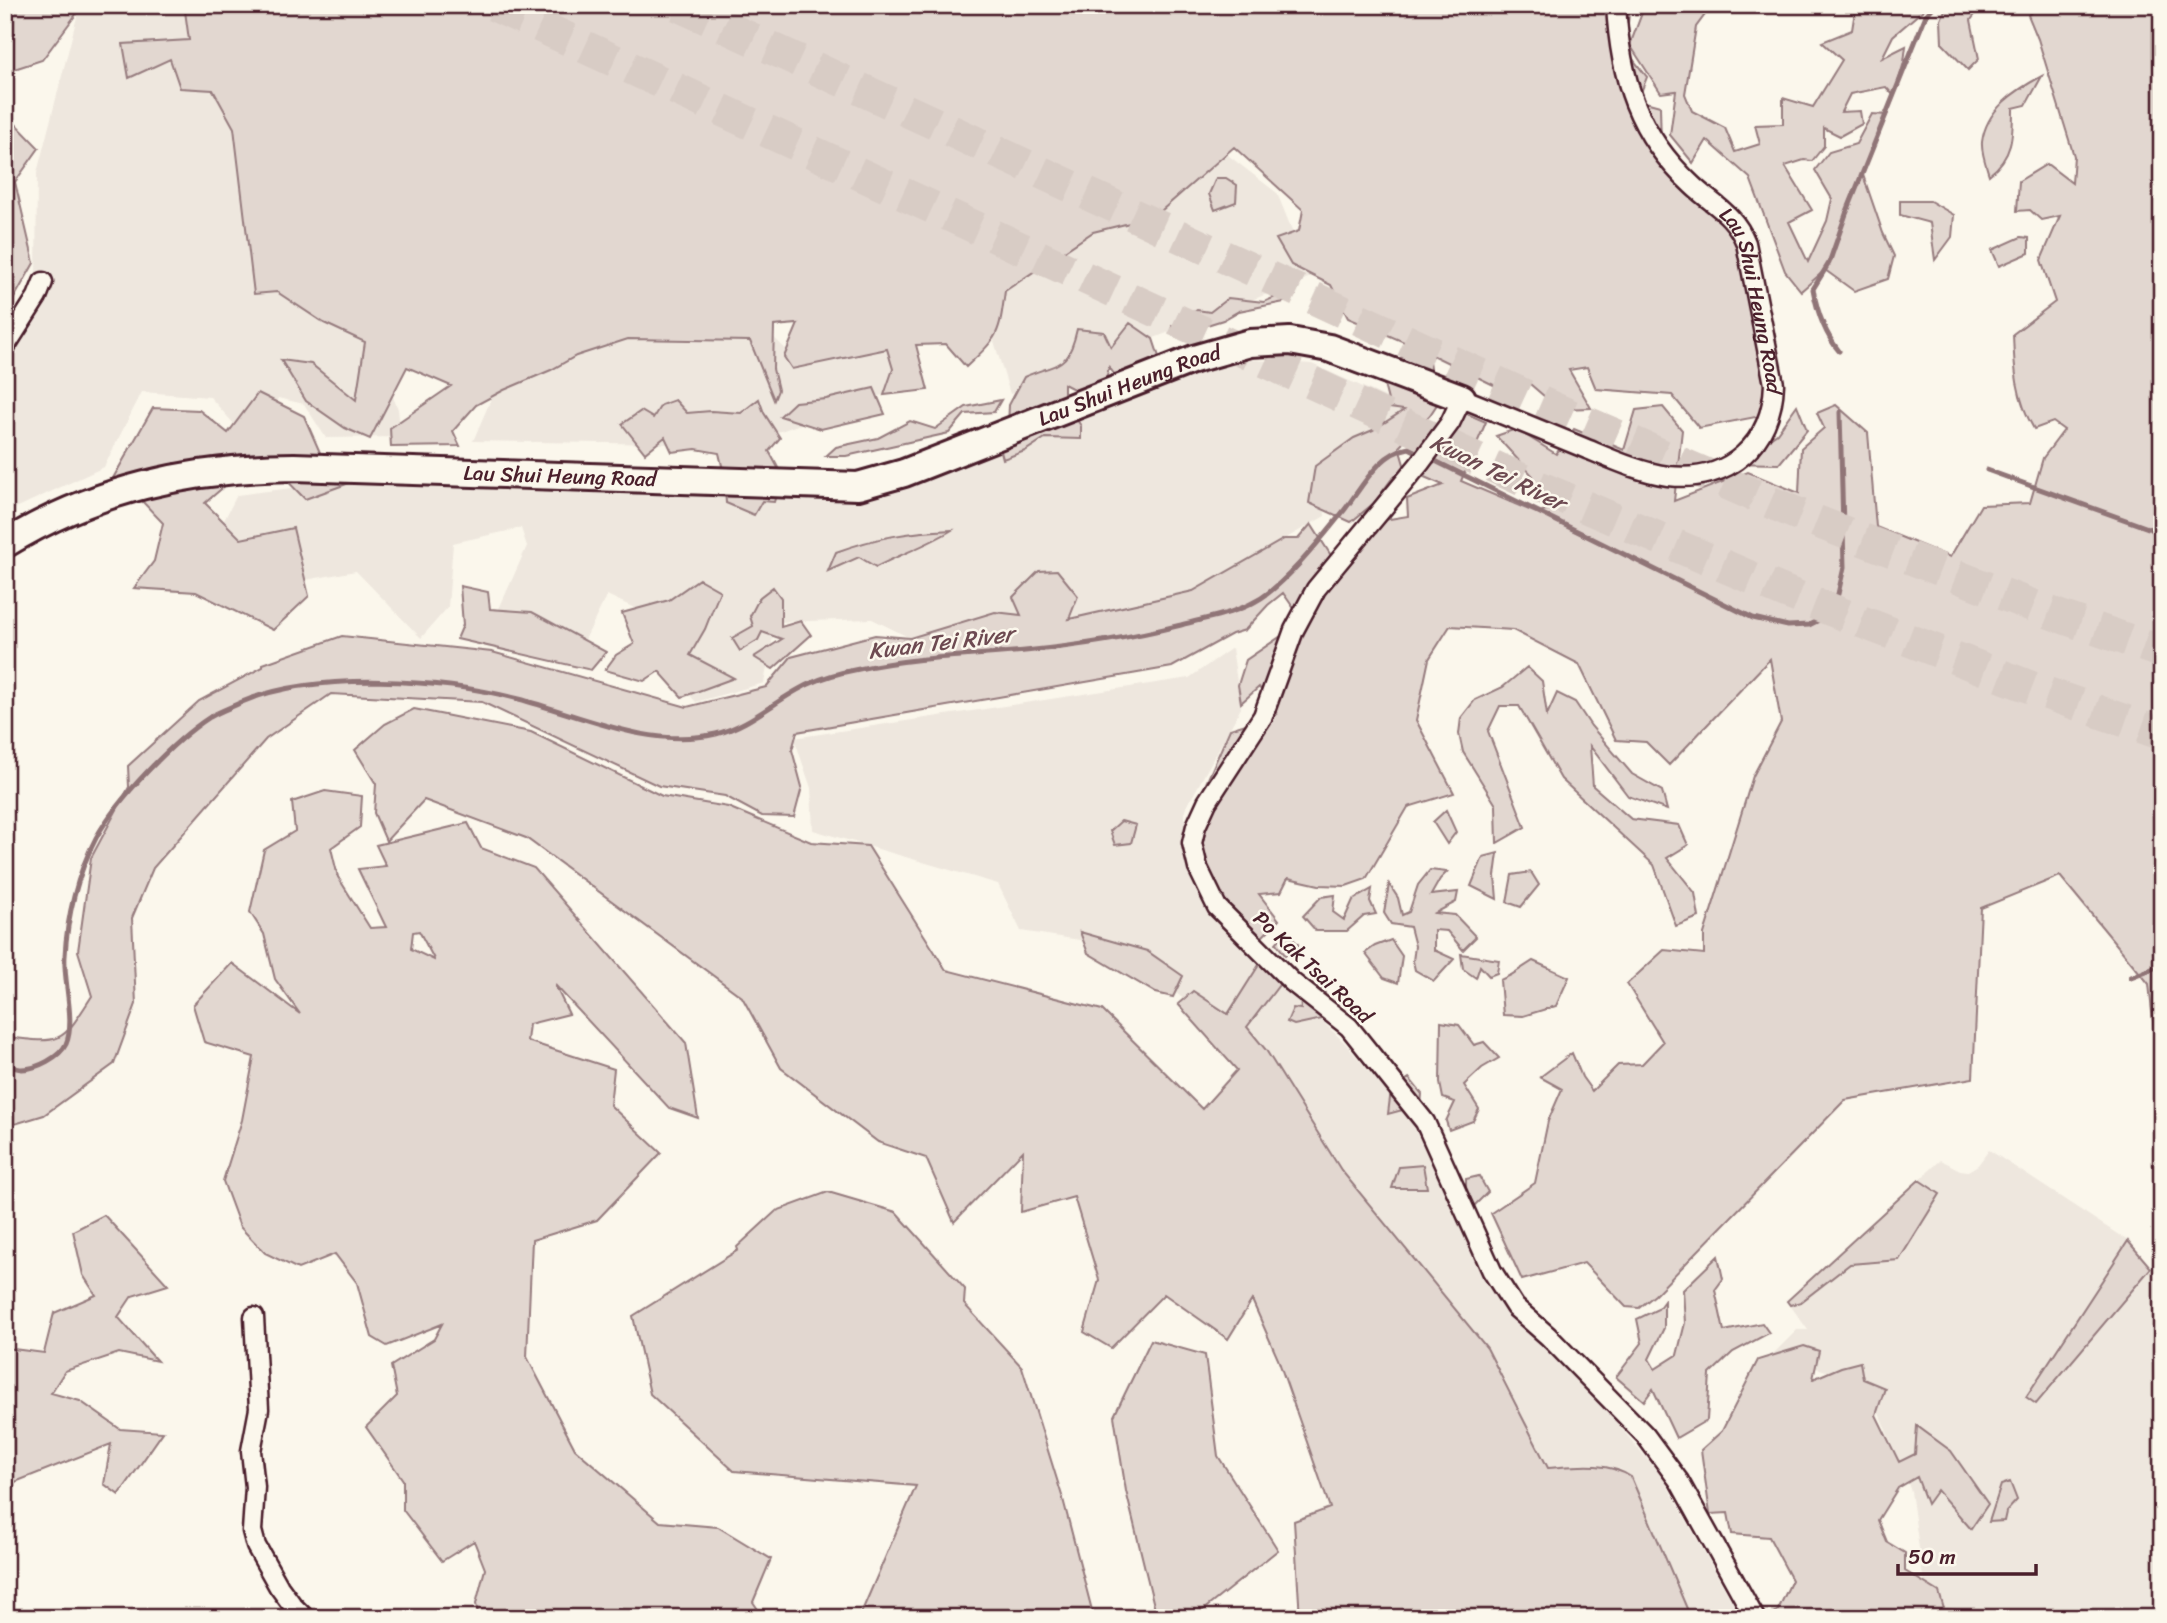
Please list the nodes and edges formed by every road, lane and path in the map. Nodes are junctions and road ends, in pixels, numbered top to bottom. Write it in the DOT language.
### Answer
graph roads {
  1 [pos="1616,5"];
  2 [pos="43,282"];
  3 [pos="5,347"];
  4 [pos="1462,398"];
  5 [pos="5,544"];
  6 [pos="254,1317"];
  7 [pos="305,1618"];
  8 [pos="1755,1618"];
  1 -- 4 [label="street, Lau Shui Heung Road"];
  2 -- 3 [label="street"];
  4 -- 5 [label="street, Lau Shui Heung Road"];
  4 -- 8 [label="street, Po Kak Tsai Road"];
  6 -- 7 [label="street"];
}
